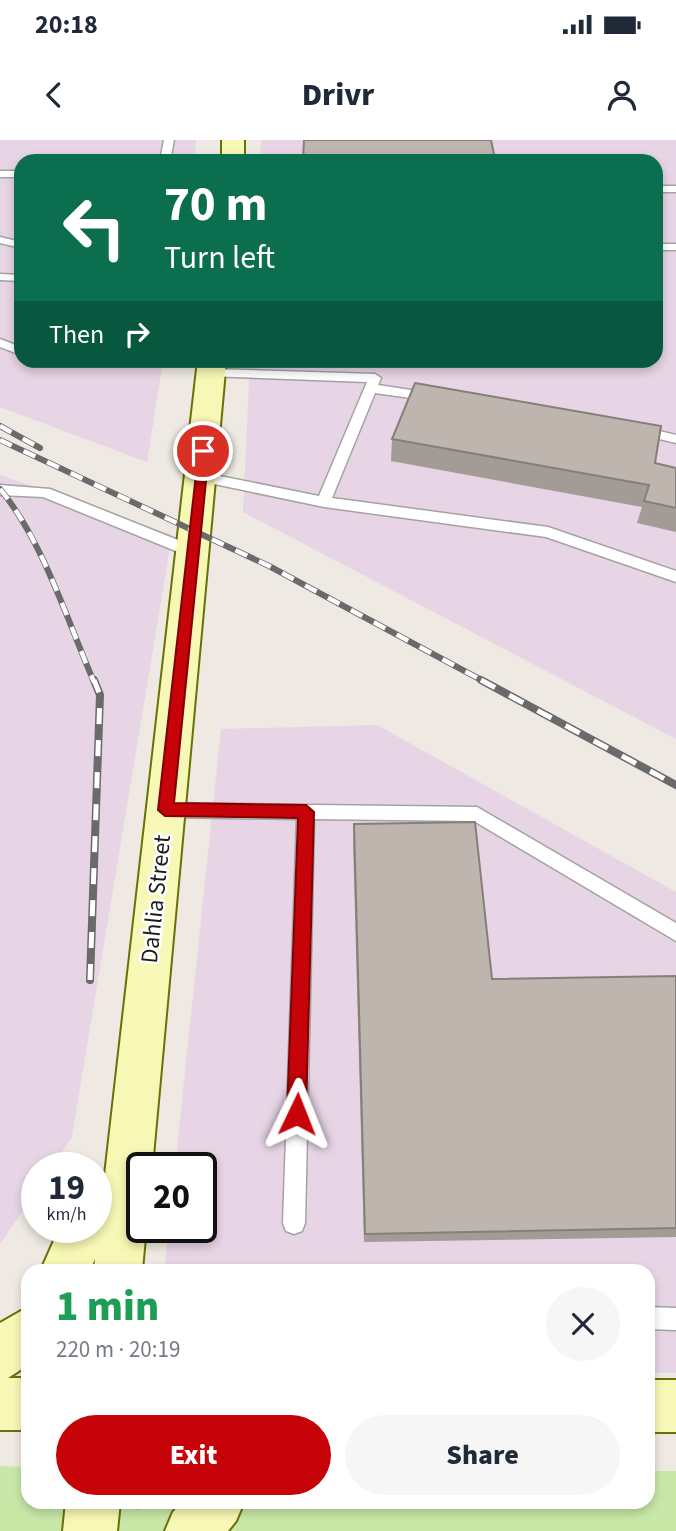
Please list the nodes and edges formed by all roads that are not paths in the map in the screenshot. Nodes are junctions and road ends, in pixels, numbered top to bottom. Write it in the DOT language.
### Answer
graph roads {
  1 [pos="212,368"];
  2 [pos="225,368"];
  3 [pos="345,368"];
  4 [pos="373,368"];
  5 [pos="345,377"];
  6 [pos="372,383"];
  7 [pos="449,399"];
  8 [pos="626,426"];
  9 [pos="676,439"];
  10 [pos="200,477"];
  11 [pos="0,490"];
  12 [pos="324,502"];
  13 [pos="192,552"];
  14 [pos="676,577"];
  15 [pos="165,810"];
  16 [pos="306,812"];
  17 [pos="676,933"];
  18 [pos="138,1084"];
  19 [pos="112,1167"];
  20 [pos="293,1223"];
  21 [pos="78,1243"];
  22 [pos="68,1264"];
  23 [pos="119,1264"];
  24 [pos="655,1318"];
  25 [pos="676,1319"];
  26 [pos="21,1338"];
  27 [pos="0,1356"];
  28 [pos="0,1404"];
  29 [pos="21,1404"];
  30 [pos="655,1406"];
  31 [pos="676,1406"];
  32 [pos="110,1509"];
  33 [pos="199,1509"];
  34 [pos="175,1518"];
  35 [pos="90,1531"];
  1 -- 10 [label="street, Dahlia Street"];
  2 -- 5 [label="lane"];
  3 -- 5 [label="lane"];
  4 -- 6 [label="lane"];
  5 -- 6 [label="lane"];
  6 -- 7 [label="lane"];
  6 -- 12 [label="lane"];
  8 -- 9 [label="lane"];
  10 -- 12 [label="lane"];
  10 -- 13 [label="street, Dahlia Street"];
  11 -- 13 [label="lane"];
  12 -- 14 [label="lane"];
  13 -- 15 [label="street, Dahlia Street"];
  15 -- 16 [label="lane"];
  15 -- 18 [label="street, Dahlia Street"];
  16 -- 17 [label="lane"];
  16 -- 20 [label="lane"];
  18 -- 19 [label="street"];
  18 -- 23 [label="street, Dahlia Street"];
  21 -- 22 [label="street"];
  24 -- 25 [label="lane"];
  26 -- 27 [label="street"];
  28 -- 29 [label="street"];
  30 -- 31 [label="street"];
  32 -- 35 [label="street"];
  33 -- 34 [label="street"];
}
